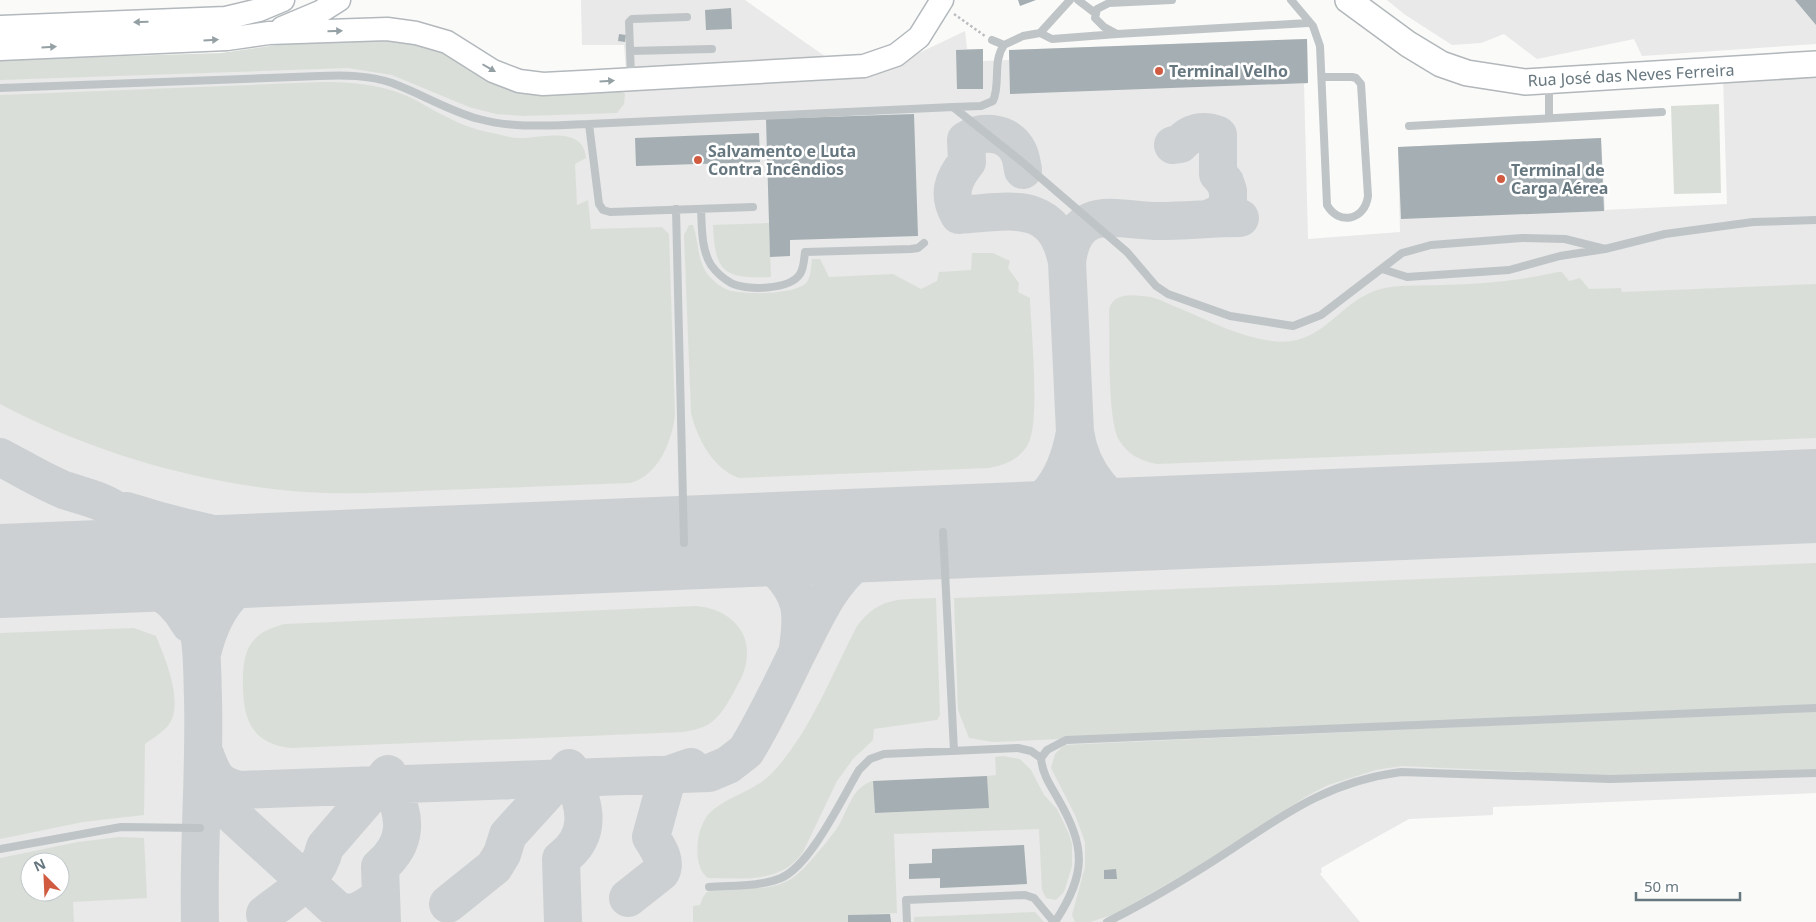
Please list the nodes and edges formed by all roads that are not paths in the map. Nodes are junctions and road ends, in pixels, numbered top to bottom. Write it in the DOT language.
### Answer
graph roads {
  1 [pos="283,0"];
  2 [pos="339,0"];
  3 [pos="1070,0"];
  4 [pos="1078,0"];
  5 [pos="1172,0"];
  6 [pos="1291,0"];
  7 [pos="1348,0"];
  8 [pos="942,2"];
  9 [pos="1095,13"];
  10 [pos="687,17"];
  11 [pos="1308,23"];
  12 [pos="0,27"];
  13 [pos="269,33"];
  14 [pos="1040,34"];
  15 [pos="1117,34"];
  16 [pos="992,40"];
  17 [pos="1004,46"];
  18 [pos="0,49"];
  19 [pos="712,49"];
  20 [pos="630,51"];
  21 [pos="1816,64"];
  22 [pos="1322,77"];
  23 [pos="632,79"];
  24 [pos="1549,80"];
  25 [pos="0,88"];
  26 [pos="953,107"];
  27 [pos="1662,112"];
  28 [pos="1549,118"];
  29 [pos="589,124"];
  30 [pos="1409,126"];
  31 [pos="753,207"];
  32 [pos="676,209"];
  33 [pos="701,209"];
  34 [pos="1816,220"];
  35 [pos="924,243"];
  36 [pos="1605,249"];
  37 [pos="1382,269"];
  38 [pos="942,532"];
  39 [pos="684,543"];
  40 [pos="1816,708"];
  41 [pos="954,751"];
  42 [pos="1041,758"];
  43 [pos="1816,773"];
  44 [pos="200,828"];
  45 [pos="0,848"];
  46 [pos="709,887"];
  47 [pos="907,922"];
  48 [pos="1054,922"];
  49 [pos="1107,922"];
  1 -- 12 [label="street, one-way"];
  2 -- 13 [label="street"];
  3 -- 14 [label="lane"];
  4 -- 9 [label="lane"];
  5 -- 9 [label="lane"];
  6 -- 11 [label="lane"];
  7 -- 24 [label="main road, Rua José das Neves Ferreira"];
  8 -- 23 [label="street"];
  9 -- 15 [label="lane"];
  10 -- 20 [label="lane"];
  11 -- 15 [label="lane"];
  11 -- 22 [label="lane"];
  18 -- 13 [label="street, one-way"];
  13 -- 23 [label="street, one-way"];
  14 -- 15 [label="lane"];
  14 -- 17 [label="lane"];
  16 -- 17 [label="lane"];
  17 -- 26 [label="lane"];
  19 -- 20 [label="lane"];
  20 -- 23 [label="lane"];
  21 -- 24 [label="main road, Rua José das Neves Ferreira"];
  22 -- 22 [label="lane"];
  24 -- 28 [label="lane"];
  25 -- 29 [label="lane"];
  26 -- 29 [label="lane"];
  26 -- 37 [label="lane"];
  27 -- 28 [label="lane"];
  28 -- 30 [label="lane"];
  29 -- 32 [label="lane"];
  31 -- 33 [label="lane"];
  32 -- 33 [label="lane"];
  32 -- 39 [label="lane"];
  33 -- 35 [label="lane"];
  34 -- 36 [label="lane"];
  36 -- 37 [label="lane"];
  36 -- 37 [label="lane"];
  38 -- 41 [label="lane"];
  40 -- 42 [label="lane"];
  41 -- 42 [label="lane"];
  41 -- 46 [label="lane"];
  42 -- 48 [label="lane"];
  43 -- 49 [label="lane"];
  44 -- 45 [label="lane"];
  47 -- 48 [label="lane"];
}
